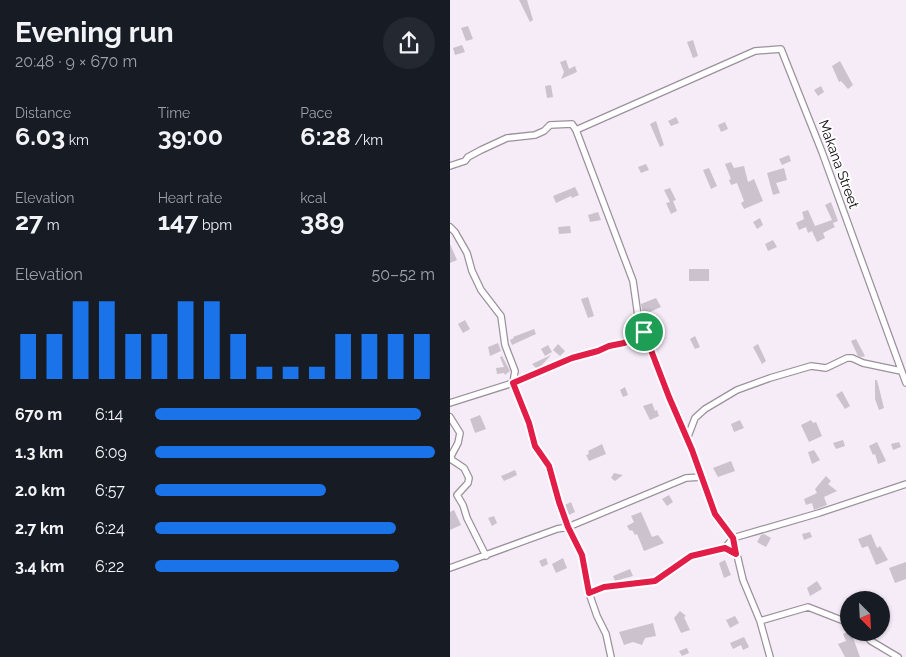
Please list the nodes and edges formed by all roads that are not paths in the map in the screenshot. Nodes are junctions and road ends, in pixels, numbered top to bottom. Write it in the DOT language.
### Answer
graph roads {
  1 [pos="576,130"];
  2 [pos="450,166"];
  3 [pos="450,227"];
  4 [pos="644,332"];
  5 [pos="901,371"];
  6 [pos="513,383"];
  7 [pos="906,383"];
  8 [pos="450,403"];
  9 [pos="450,417"];
  10 [pos="687,439"];
  11 [pos="702,477"];
  12 [pos="906,484"];
  13 [pos="568,527"];
  14 [pos="733,538"];
  15 [pos="725,548"];
  16 [pos="736,554"];
  17 [pos="486,556"];
  18 [pos="450,568"];
  19 [pos="589,593"];
  20 [pos="840,619"];
  21 [pos="760,621"];
  22 [pos="871,641"];
  23 [pos="611,657"];
  24 [pos="769,657"];
  25 [pos="898,657"];
  1 -- 2 [label="street"];
  1 -- 4 [label="street"];
  1 -- 5 [label="street, Makana Street"];
  3 -- 6 [label="street"];
  4 -- 6 [label="street"];
  4 -- 10 [label="street"];
  5 -- 7 [label="street, Makana Street"];
  5 -- 10 [label="street"];
  6 -- 8 [label="street"];
  6 -- 13 [label="street"];
  9 -- 17 [label="street"];
  10 -- 11 [label="street"];
  11 -- 13 [label="street"];
  11 -- 14 [label="street"];
  12 -- 14 [label="street"];
  13 -- 17 [label="street"];
  13 -- 19 [label="street"];
  14 -- 15 [label="street"];
  14 -- 16 [label="street"];
  15 -- 16 [label="street"];
  15 -- 19 [label="street"];
  16 -- 21 [label="street"];
  17 -- 18 [label="street"];
  19 -- 23 [label="street"];
  20 -- 21 [label="street"];
  21 -- 24 [label="street"];
  22 -- 25 [label="street"];
}
